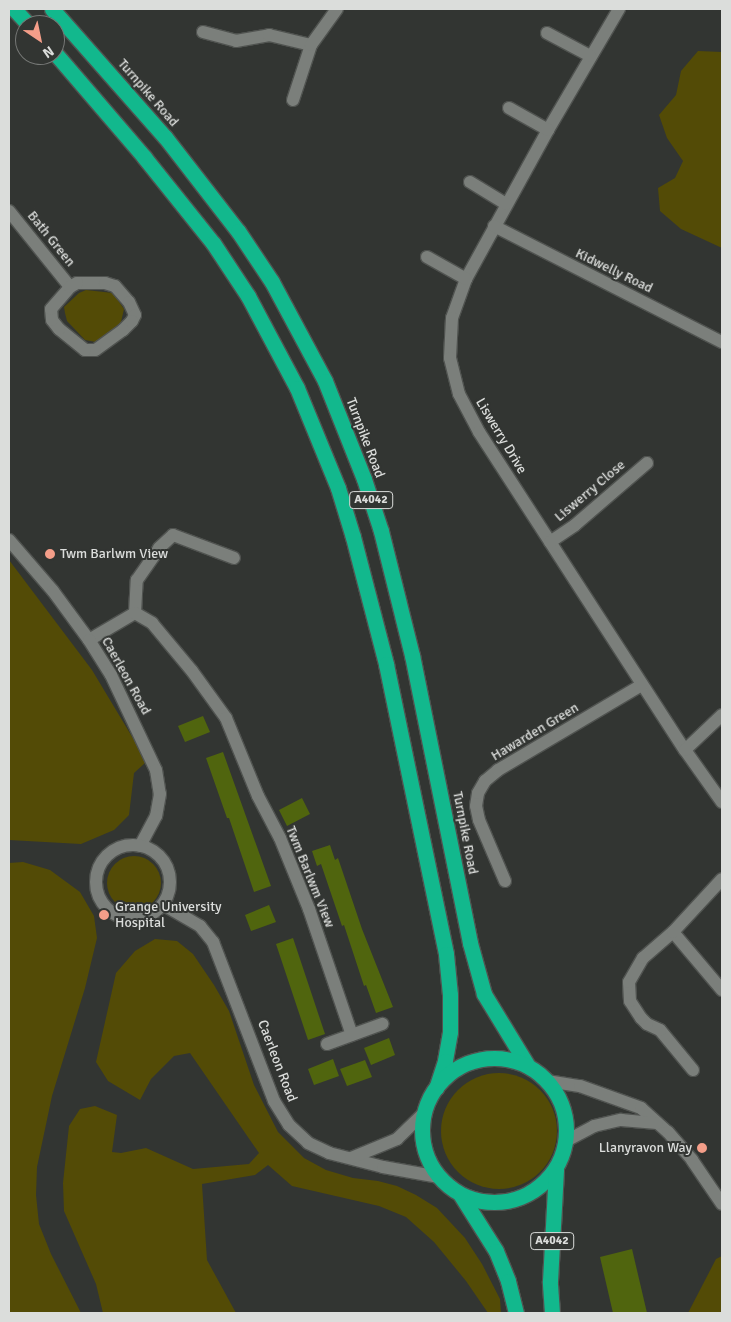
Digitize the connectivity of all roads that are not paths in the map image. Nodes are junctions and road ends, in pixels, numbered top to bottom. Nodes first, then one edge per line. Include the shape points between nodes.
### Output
1 (52, 9) edge
2 (337, 9) edge
3 (619, 9) edge
4 (203, 32) dead end
5 (548, 33) dead end
6 (311, 45) junction
7 (590, 56) junction
8 (65, 65) edge
9 (293, 100) dead end
10 (509, 108) dead end
11 (548, 130) junction
12 (470, 182) dead end
13 (506, 204) junction
14 (9, 211) edge
15 (494, 226) junction
16 (427, 257) dead end
17 (466, 279) junction
18 (70, 286) junction
19 (722, 342) edge
20 (647, 462) dead end
21 (9, 540) edge
22 (550, 542) junction
23 (234, 558) dead end
24 (135, 613) junction
25 (89, 640) junction
26 (642, 685) junction
27 (722, 715) edge
28 (684, 750) junction
29 (722, 802) edge
30 (140, 846) junction
31 (722, 879) edge
32 (505, 881) dead end
33 (164, 905) junction
34 (673, 932) junction
35 (722, 990) edge
36 (382, 1024) dead end
37 (352, 1035) junction
38 (327, 1044) dead end
39 (528, 1066) junction
40 (693, 1070) dead end
41 (547, 1080) junction
42 (436, 1088) junction
43 (423, 1114) junction
44 (657, 1123) junction
45 (566, 1141) junction
46 (351, 1158) junction
47 (556, 1169) junction
48 (439, 1177) junction
49 (460, 1194) junction
50 (722, 1204) edge
51 (516, 1313) edge
52 (552, 1313) edge

1 - 39 highway, Turnpike Road / A4042 via 165,137 238,230 277,290 325,381 381,530 412,655 470,943 484,994
2 - 6 street
3 - 7 street, Liswerry Drive
4 - 6 street via 236,40 270,34
5 - 7 street
6 - 9 street
7 - 11 street, Liswerry Drive
8 - 42 highway, A4042 via 214,243 248,296 297,388 338,488 386,664 446,954 450,1032
10 - 11 street
11 - 13 street, Liswerry Drive
12 - 13 street
13 - 15 street, Liswerry Drive
14 - 18 street, Bath Green
15 - 17 street, Liswerry Drive
15 - 19 street, Kidwelly Road
16 - 17 street
17 - 22 street, Liswerry Drive via 452,318 450,336 450,358 459,394 479,432
18 - 18 street, Bath Green via 77,283 115,286 135,316 104,344 95,350 85,350 58,330 52,320 51,309
20 - 22 street, Liswerry Close
21 - 25 street, Caerleon Road
22 - 26 street, Liswerry Drive
23 - 24 street via 172,535 137,580
24 - 25 street
24 - 37 street, Twm Barlwm View via 152,623 226,718 309,909
25 - 30 street, Caerleon Road via 111,676 156,770 160,794 156,816
26 - 28 street, Liswerry Drive
26 - 32 street, Hawarden Green via 498,770 485,781 478,793 476,806
27 - 28 street
28 - 29 street, Liswerry Drive
30 - 33 street via 157,854 167,868 170,879
30 - 33 street via 118,848 108,855 100,865 97,890 102,902 122,918 147,916
31 - 34 street
33 - 46 street, Caerleon Road via 200,926 218,953 274,1101 288,1125 308,1143 329,1153
34 - 35 street
34 - 40 street via 643,958 629,982 630,1001 647,1024 660,1030
36 - 37 street
37 - 38 street
39 - 41 highway
39 - 42 highway via 504,1058 478,1060 454,1070
41 - 44 street via 580,1086 640,1108
41 - 45 highway via 564,1109
42 - 43 highway
43 - 46 street via 398,1139
43 - 48 highway via 425,1151
44 - 45 street via 621,1120 594,1126
44 - 50 street via 692,1160
45 - 47 highway
46 - 48 street, Caerleon Road
47 - 49 highway via 542,1185 523,1197 502,1202 480,1202
47 - 52 highway, A4042 via 550,1281
48 - 49 highway
49 - 51 highway via 496,1251

